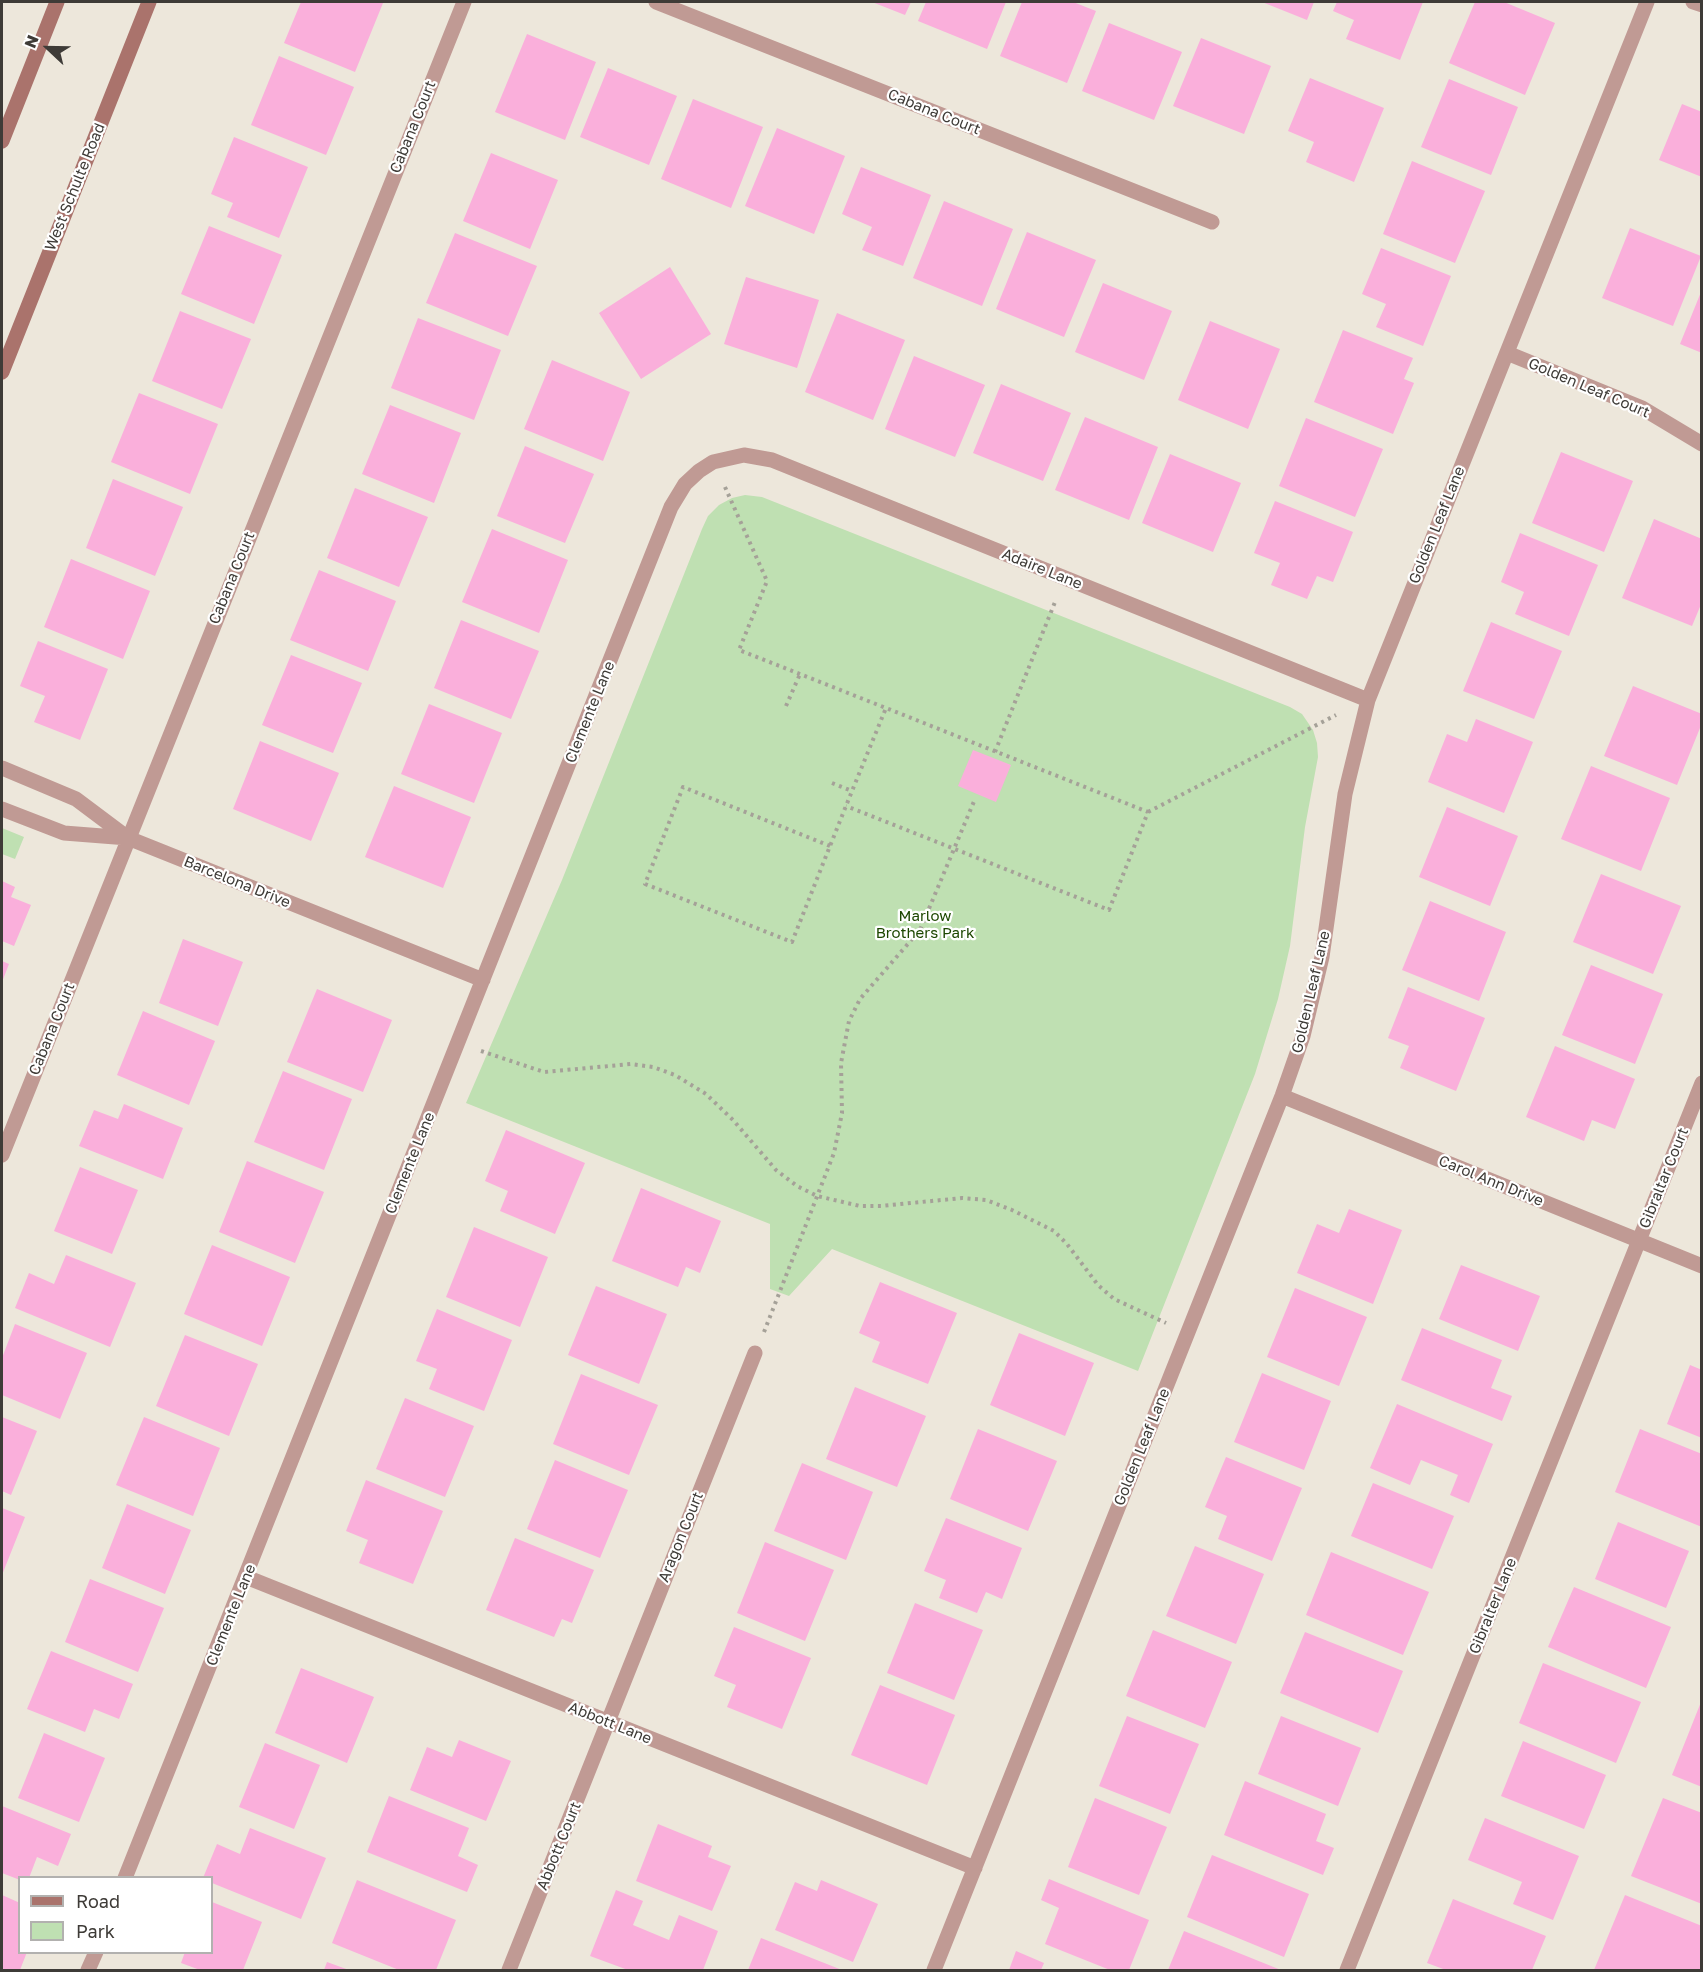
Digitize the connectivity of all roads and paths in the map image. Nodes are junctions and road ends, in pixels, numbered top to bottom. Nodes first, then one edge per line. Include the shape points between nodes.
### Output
1 (57, 2) edge
2 (149, 2) edge
3 (464, 2) edge
4 (656, 2) edge
5 (1647, 2) edge
6 (1693, 2) edge
7 (1701, 5) edge
8 (2, 141) edge
9 (1212, 222) dead end
10 (1507, 353) junction
11 (2, 372) edge
12 (1701, 444) edge
13 (714, 462) junction
14 (1065, 578) junction
15 (800, 674) junction
16 (1368, 700) junction
17 (786, 706) dead end
18 (886, 708) junction
19 (995, 752) junction
20 (2, 768) edge
21 (832, 783) dead end
22 (852, 791) junction
23 (975, 799) dead end
24 (846, 806) junction
25 (2, 808) edge
26 (1148, 812) junction
27 (128, 838) junction
28 (830, 846) junction
29 (955, 849) junction
30 (483, 980) junction
31 (458, 1042) junction
32 (1701, 1083) edge
33 (1282, 1096) junction
34 (2, 1155) edge
35 (818, 1196) junction
36 (1639, 1240) junction
37 (1701, 1266) edge
38 (1188, 1332) junction
39 (755, 1353) joint
40 (246, 1576) junction
41 (608, 1722) junction
42 (975, 1868) junction
43 (127, 1876) edge
44 (96, 1954) edge
45 (88, 1971) edge
46 (509, 1971) edge
47 (934, 1971) edge
48 (1347, 1971) edge

1 - 8 main road
2 - 11 main road, West Schulte Road
3 - 27 street, Cabana Court
4 - 9 street, Cabana Court
5 - 10 street, Golden Leaf Lane
6 - 7 street
10 - 12 street, Golden Leaf Court via 1642,408
10 - 16 street, Golden Leaf Lane
13 - 14 street, Adaire Lane via 744,455 772,460
13 - 15 path via 767,581 739,650
13 - 30 street, Clemente Lane via 686,484 671,507
14 - 16 street, Adaire Lane
14 - 19 path
15 - 17 path
15 - 18 path
16 - 26 path
16 - 33 street, Golden Leaf Lane via 1345,794 1322,957 1303,1036
18 - 19 path
18 - 22 path
19 - 26 path
20 - 27 street, Barcelona Drive via 76,799
21 - 22 path
22 - 24 path
23 - 29 path
24 - 28 path
24 - 29 path
25 - 27 street via 64,833
26 - 29 path via 1109,910
27 - 30 street, Barcelona Drive
27 - 34 street, Cabana Court
28 - 28 path via 683,788 645,884 792,942
29 - 35 path via 920,930 860,999 849,1021 841,1063 840,1135
30 - 31 street, Clemente Lane
31 - 35 path via 544,1072 631,1064 675,1075 713,1100 776,1170
31 - 40 street, Clemente Lane
32 - 36 street, Gibraltar Court
33 - 36 street, Carol Ann Drive
33 - 38 street, Golden Leaf Lane
35 - 38 path via 880,1206 962,1198 986,1200 1054,1232 1114,1299
35 - 39 path
36 - 37 street, Carol Ann Drive
36 - 48 street, Gibralter Lane
38 - 42 street, Golden Leaf Lane
39 - 41 street, Aragon Court
40 - 41 street, Abbott Lane
40 - 43 street, Clemente Lane
41 - 42 street, Abbott Lane
41 - 46 street, Abbott Court
42 - 47 street, Golden Leaf Lane
44 - 45 street

